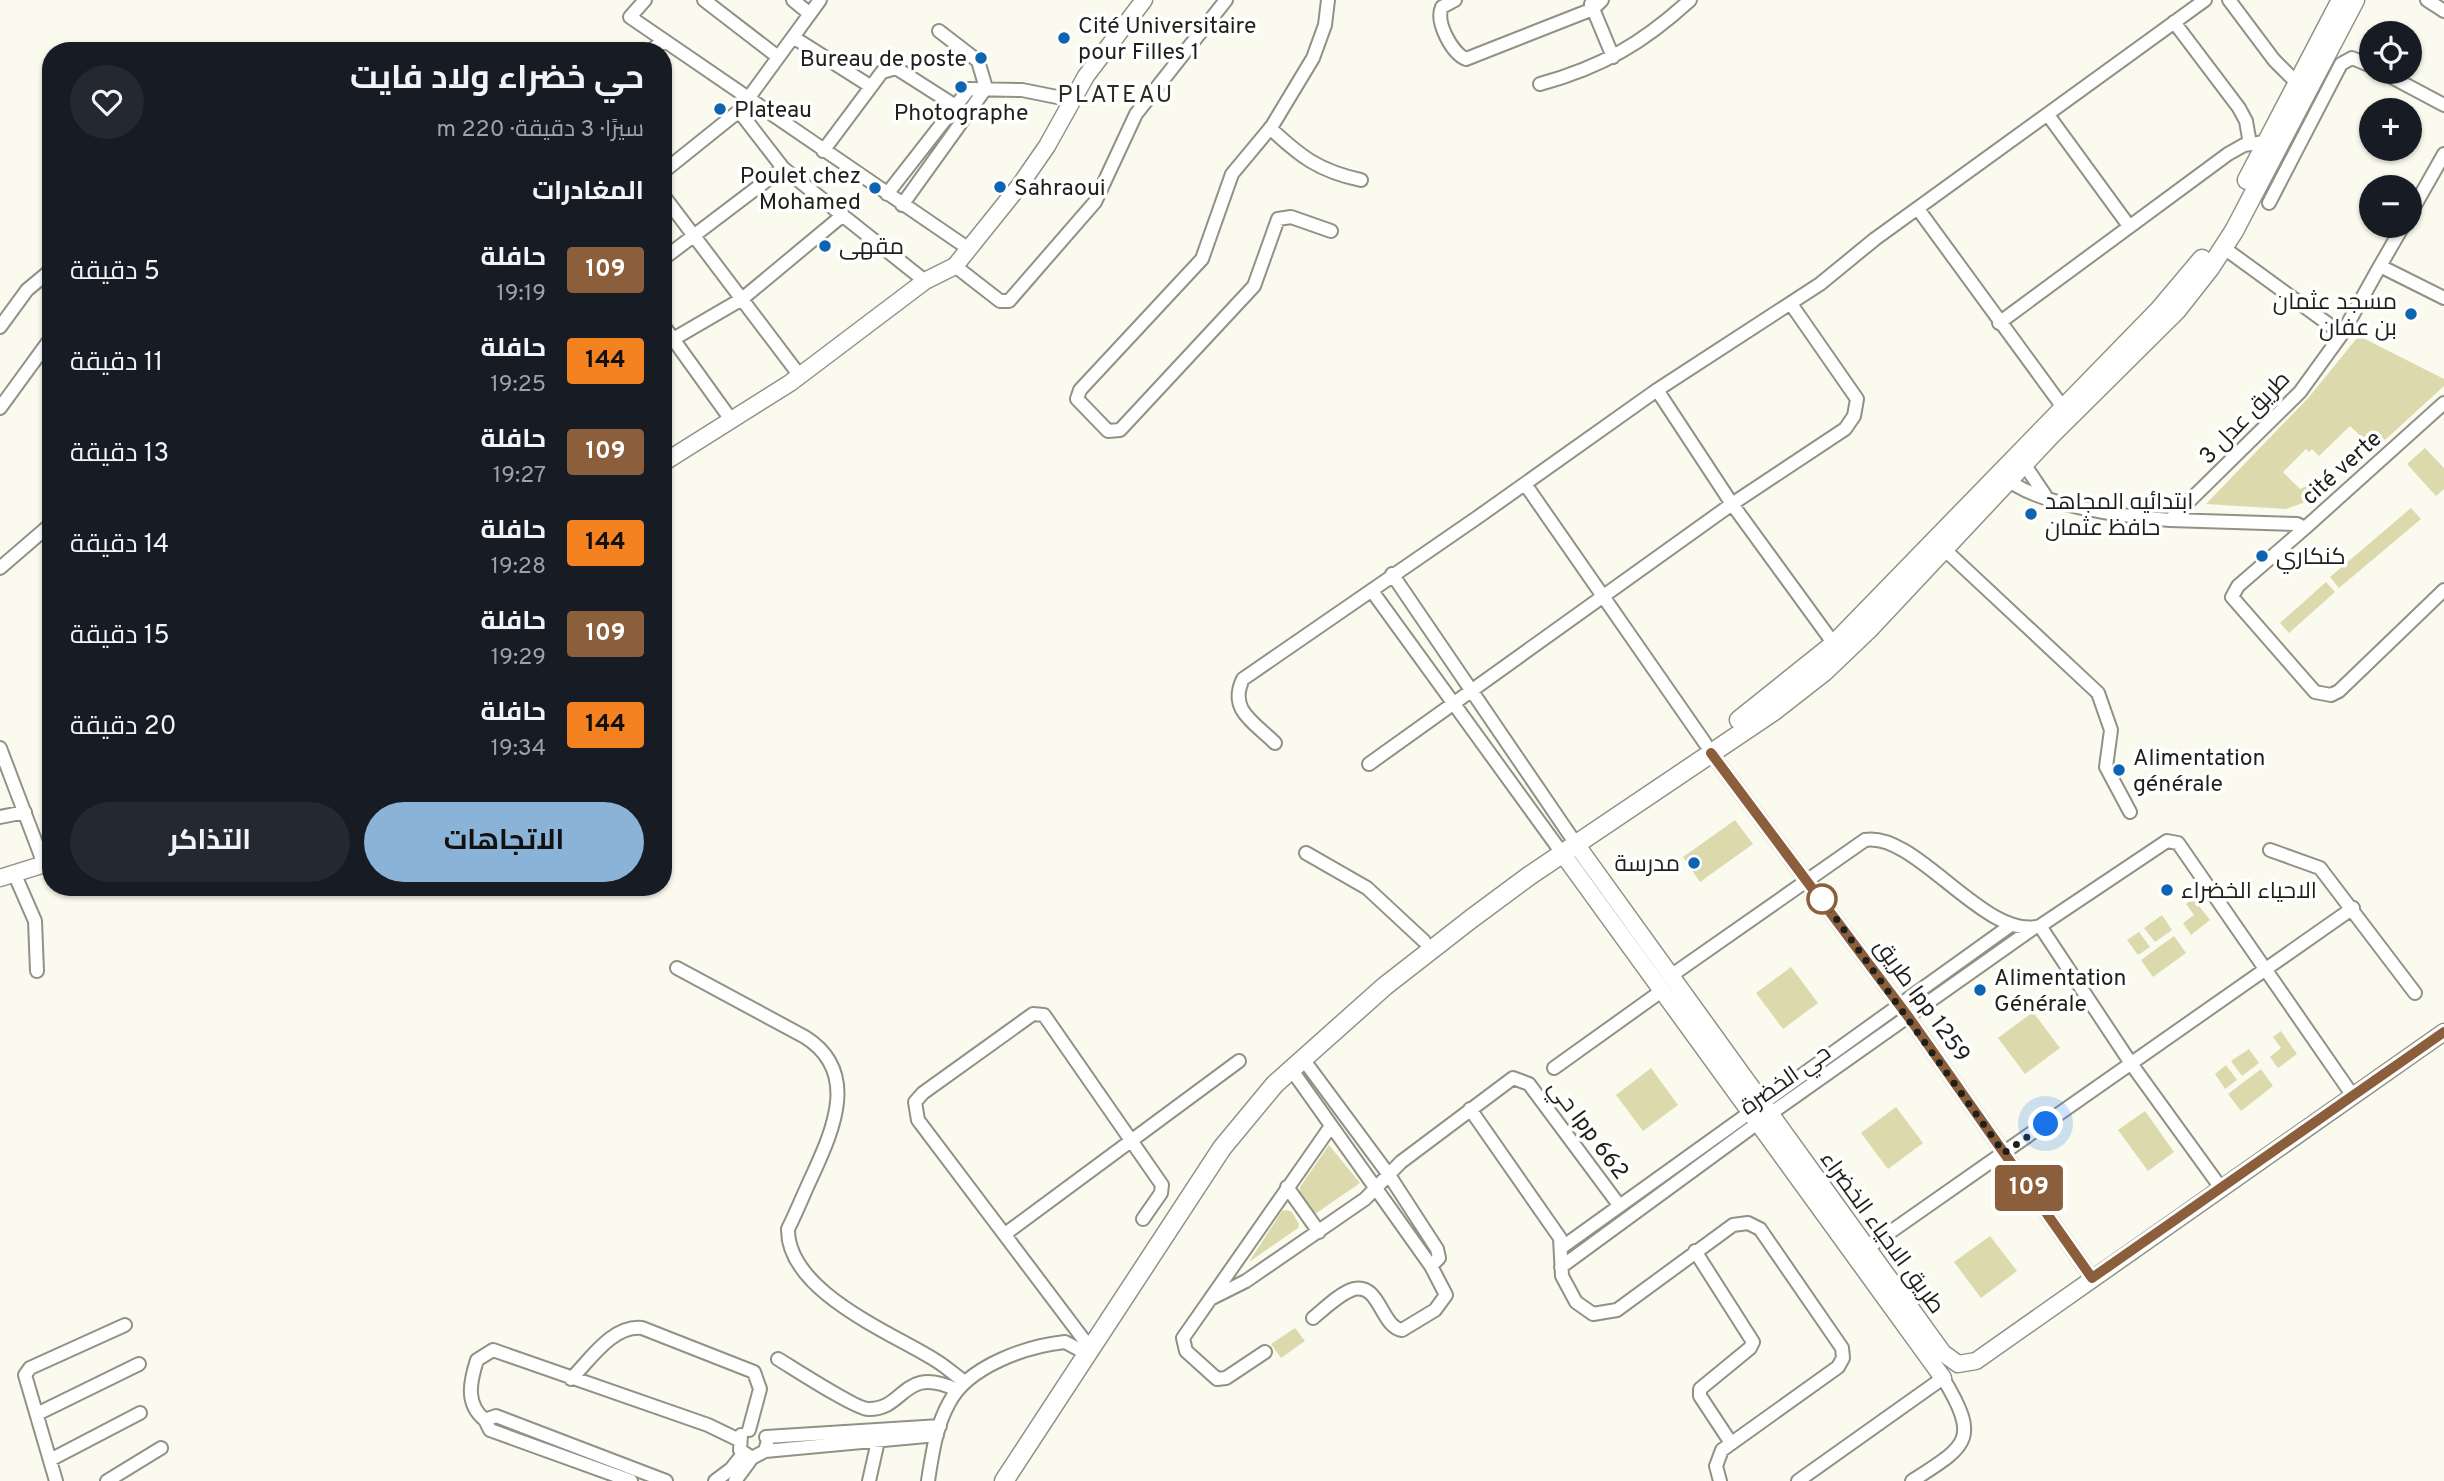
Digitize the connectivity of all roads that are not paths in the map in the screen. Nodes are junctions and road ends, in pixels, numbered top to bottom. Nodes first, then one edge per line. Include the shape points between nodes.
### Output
1 (645, 0) edge
2 (705, 0) edge
3 (793, 0) edge
4 (820, 0) edge
5 (1143, 0) edge
6 (1226, 0) edge
7 (1328, 0) edge
8 (1455, 0) edge
9 (1690, 0) edge
10 (2205, 0) edge
11 (2229, 0) edge
12 (2341, 0) edge
13 (2355, 0) edge
14 (2427, 0) edge
15 (1595, 3) edge
16 (2444, 11) edge
17 (810, 14) junction
18 (2174, 22) junction
19 (939, 31) dead end
20 (793, 37) junction
21 (664, 41) edge
22 (672, 47) edge
23 (778, 57) junction
24 (1613, 57) junction
25 (2359, 61) edge
26 (2296, 82) junction
27 (1540, 84) dead end
28 (2405, 84) edge
29 (870, 86) junction
30 (986, 88) junction
31 (747, 99) junction
32 (1072, 100) junction
33 (954, 105) junction
34 (2444, 105) edge
35 (739, 111) junction
36 (2048, 115) junction
37 (1270, 128) junction
38 (2258, 143) junction
39 (823, 150) junction
40 (2444, 154) edge
41 (672, 166) edge
42 (783, 168) junction
43 (1362, 180) dead end
44 (2422, 193) edge
45 (887, 194) junction
46 (2269, 203) dead end
47 (902, 205) junction
48 (672, 207) edge
49 (1918, 209) junction
50 (843, 215) junction
51 (2129, 226) junction
52 (1331, 231) dead end
53 (695, 237) junction
54 (2396, 238) edge
55 (2224, 248) junction
56 (969, 249) junction
57 (672, 253) edge
58 (955, 266) junction
59 (2380, 266) junction
60 (42, 278) edge
61 (925, 281) junction
62 (2444, 298) edge
63 (741, 299) junction
64 (1791, 304) junction
65 (1999, 323) junction
66 (0, 327) edge
67 (2342, 334) junction
68 (672, 340) edge
69 (672, 347) edge
70 (42, 350) edge
71 (800, 376) junction
72 (1657, 390) junction
73 (2444, 403) edge
74 (2062, 406) junction
75 (0, 408) edge
76 (732, 421) junction
77 (672, 458) edge
78 (2021, 458) junction
79 (2004, 477) junction
80 (1525, 484) junction
81 (2045, 495) junction
82 (1732, 504) junction
83 (2170, 520) junction
84 (2305, 528) junction
85 (42, 532) edge
86 (1944, 549) junction
87 (0, 568) edge
88 (1392, 574) junction
89 (2444, 590) edge
90 (1372, 591) junction
91 (1605, 595) junction
92 (1834, 644) junction
93 (1472, 692) junction
94 (1454, 704) junction
95 (1275, 743) dead end
96 (0, 748) edge
97 (1708, 748) junction
98 (1368, 764) dead end
99 (25, 812) junction
100 (2130, 812) dead end
101 (0, 817) edge
102 (1566, 844) junction
103 (2270, 850) dead end
104 (42, 851) edge
105 (1306, 853) dead end
106 (42, 865) edge
107 (7, 876) edge
108 (1808, 880) junction
109 (2353, 908) junction
110 (2011, 925) junction
111 (2038, 927) junction
112 (1424, 942) junction
113 (677, 968) dead end
114 (2264, 968) junction
115 (37, 971) dead end
116 (1672, 975) junction
117 (1663, 990) junction
118 (2415, 993) dead end
119 (1899, 1005) junction
120 (1910, 1019) junction
121 (2444, 1032) edge
122 (1239, 1061) dead end
123 (1297, 1064) junction
124 (2132, 1065) junction
125 (1554, 1068) dead end
126 (2353, 1096) junction
127 (1470, 1109) junction
128 (1761, 1112) junction
129 (1331, 1126) junction
130 (1132, 1140) junction
131 (2004, 1153) junction
132 (1389, 1175) junction
133 (1287, 1187) junction
134 (1376, 1188) junction
135 (2221, 1188) junction
136 (1619, 1205) junction
137 (1143, 1219) dead end
138 (1319, 1231) junction
139 (1004, 1234) junction
140 (1561, 1248) junction
141 (1866, 1248) junction
142 (1695, 1251) junction
143 (1431, 1266) junction
144 (1561, 1267) junction
145 (2092, 1278) junction
146 (1210, 1299) junction
147 (1313, 1318) dead end
148 (125, 1325) dead end
149 (1081, 1344) junction
150 (1265, 1352) dead end
151 (778, 1359) dead end
152 (139, 1364) dead end
153 (1943, 1378) junction
154 (571, 1380) junction
155 (961, 1386) junction
156 (140, 1413) dead end
157 (37, 1414) junction
158 (485, 1420) junction
159 (749, 1430) junction
160 (939, 1430) junction
161 (766, 1437) junction
162 (836, 1439) junction
163 (739, 1440) junction
164 (878, 1441) junction
165 (1731, 1443) junction
166 (161, 1448) dead end
167 (765, 1451) junction
168 (747, 1456) junction
169 (50, 1460) junction
170 (661, 1480) edge
171 (56, 1481) edge
172 (107, 1481) edge
173 (631, 1481) edge
174 (715, 1481) edge
175 (735, 1481) edge
176 (869, 1481) edge
177 (928, 1481) edge
178 (991, 1481) edge
179 (1004, 1481) edge
180 (1720, 1481) edge
181 (1798, 1481) edge
182 (1912, 1481) edge

1 - 21 street via 629,16
2 - 23 street
3 - 17 street
4 - 17 street
5 - 32 street
6 - 58 street via 1136,114 1095,202 1009,301 1000,301
7 - 37 street via 1321,41
8 - 15 street via 1442,7 1439,19 1458,54 1466,58
9 - 24 street via 1653,33
10 - 18 street
11 - 26 street via 2274,61
12 - 26 main road
13 - 55 main road
14 - 16 street
15 - 24 street
17 - 20 street
18 - 36 street
18 - 38 street via 2243,114
19 - 30 street via 978,61
20 - 23 street
20 - 29 street
22 - 31 street
23 - 31 street
24 - 27 street
25 - 46 street via 2352,58 2341,64
26 - 38 main road
28 - 34 street
29 - 33 street via 882,72 896,68
29 - 39 street
30 - 32 street
30 - 33 street via 968,89
30 - 47 street
31 - 35 street
31 - 39 street
32 - 56 street via 1020,186
33 - 45 street
35 - 41 street
35 - 42 street
36 - 49 street
36 - 51 street
37 - 43 street via 1321,169
37 - 52 street via 1232,174 1202,259 1080,390 1077,399 1108,430 1120,430 1255,286 1278,219 1291,217
38 - 51 street via 2228,154
38 - 74 main road via 2226,223 2188,277
39 - 45 street
40 - 44 street
42 - 50 street
42 - 53 street
45 - 47 street
47 - 56 street
48 - 53 street
49 - 64 street
49 - 65 street
50 - 61 street
50 - 63 street
51 - 65 street
53 - 57 street
53 - 63 street
54 - 59 street
55 - 67 street
55 - 78 main road via 2177,310
56 - 58 street
58 - 61 street
59 - 62 street
59 - 67 street, طريق عدل 3
60 - 66 street
61 - 71 street
63 - 68 street
63 - 71 street
64 - 72 street
64 - 82 street via 1857,399 1854,416 1845,429
65 - 74 street
67 - 83 street, طريق عدل 3 via 2300,393
69 - 76 street
70 - 75 street
71 - 76 street
72 - 80 street
72 - 82 street
73 - 84 street, cité verte
74 - 78 main road
76 - 77 street
78 - 79 main road
78 - 81 street
79 - 81 street
79 - 86 main road
79 - 92 main road
80 - 88 street
80 - 91 street, طريق lpp 1259
81 - 83 street via 2090,510
82 - 91 street
82 - 92 street
83 - 84 street, cité verte via 2297,524
84 - 89 street via 2238,586 2232,597 2315,692 2331,695 2339,691
85 - 87 street
86 - 97 main road via 1824,671 1774,711
86 - 100 street via 2098,694 2111,730 2106,767
88 - 90 street
88 - 93 street
90 - 94 street
90 - 95 street via 1243,679 1236,693 1237,705
91 - 93 street
91 - 97 street, طريق lpp 1259
92 - 97 main road
93 - 94 street
93 - 102 street
94 - 98 street
94 - 102 street
96 - 99 street
97 - 102 main road
97 - 108 street, طريق lpp 1259
99 - 101 street
99 - 104 street
102 - 112 main road
102 - 116 street, طريق الاحياء الخضراء
102 - 117 street
102 - 123 main road via 1414,963
103 - 109 street via 2320,868
105 - 112 street via 1367,888
106 - 107 street
107 - 115 street via 35,921
108 - 110 street via 1865,841 1881,840
108 - 116 street
108 - 119 street, طريق lpp 1259
109 - 114 street
109 - 118 street
110 - 111 street
110 - 119 street
111 - 114 street via 2167,841 2178,843
111 - 120 street, حي الخضرة
111 - 124 street
112 - 149 main road via 1282,1063 1237,1109
113 - 155 street via 805,1037 827,1056 837,1090 836,1114 788,1229 791,1251 807,1276 846,1308 935,1360
114 - 124 street
114 - 126 street
116 - 128 street, طريق الاحياء الخضراء
117 - 125 street
117 - 128 street
119 - 120 street, طريق lpp 1259
119 - 128 street
120 - 128 street, حي الخضرة
120 - 131 street, طريق lpp 1259
121 - 126 street
122 - 130 street
123 - 129 street
123 - 132 street
123 - 179 main road via 1222,1148
124 - 131 street
124 - 135 street
126 - 135 street
127 - 132 street, حي lpp 662
127 - 136 street, حي lpp 662 via 1508,1080 1525,1080
127 - 140 street via 1558,1234
128 - 136 street
128 - 141 street, طريق الاحياء الخضراء
128 - 144 street, حي الخضرة
128 - 153 street
129 - 133 street
129 - 134 street
130 - 137 street via 1162,1189
130 - 139 street
130 - 139 street via 1041,1013 1033,1014 923,1093 915,1102 918,1120
131 - 141 street
131 - 145 street, طريق lpp 1259
132 - 134 street, حي lpp 662
132 - 143 street via 1439,1252
133 - 138 street
133 - 146 street
134 - 138 street, حي lpp 662
134 - 143 street
135 - 145 street
136 - 140 street
138 - 146 street, حي lpp 662 via 1246,1281
139 - 149 street
140 - 144 street
141 - 145 street, طريق الاحياء الخضراء via 1947,1358 1964,1364
142 - 144 street via 1617,1310 1600,1315 1580,1307
142 - 165 street via 1753,1342 1700,1389
142 - 165 street via 1733,1225 1754,1225 1843,1353 1838,1367
143 - 147 street via 1445,1290 1444,1301 1406,1329 1392,1326 1371,1293 1361,1289 1351,1290
146 - 150 street via 1184,1334 1183,1343 1213,1378 1226,1378
148 - 157 street via 27,1371 25,1380
149 - 155 street via 1065,1342 1027,1351 995,1364
149 - 178 main road
151 - 155 street via 848,1402 869,1409 925,1381
152 - 157 street
153 - 181 street
153 - 182 street via 1964,1415 1963,1437 1954,1454
154 - 158 street via 500,1351 487,1352 477,1360 470,1393 474,1408
154 - 159 street via 618,1333 642,1328 754,1372 760,1390
154 - 163 street via 708,1425
155 - 160 street
156 - 169 street
157 - 169 street
158 - 170 street via 496,1416
158 - 173 street via 490,1430
159 - 161 street via 759,1430
159 - 163 street
160 - 162 street
160 - 164 street
160 - 177 street
161 - 162 street
161 - 167 street
162 - 164 street
162 - 167 street
163 - 168 street
164 - 176 street
165 - 180 street via 1718,1458
166 - 172 street
167 - 168 street
168 - 174 street
168 - 175 street
169 - 171 street

